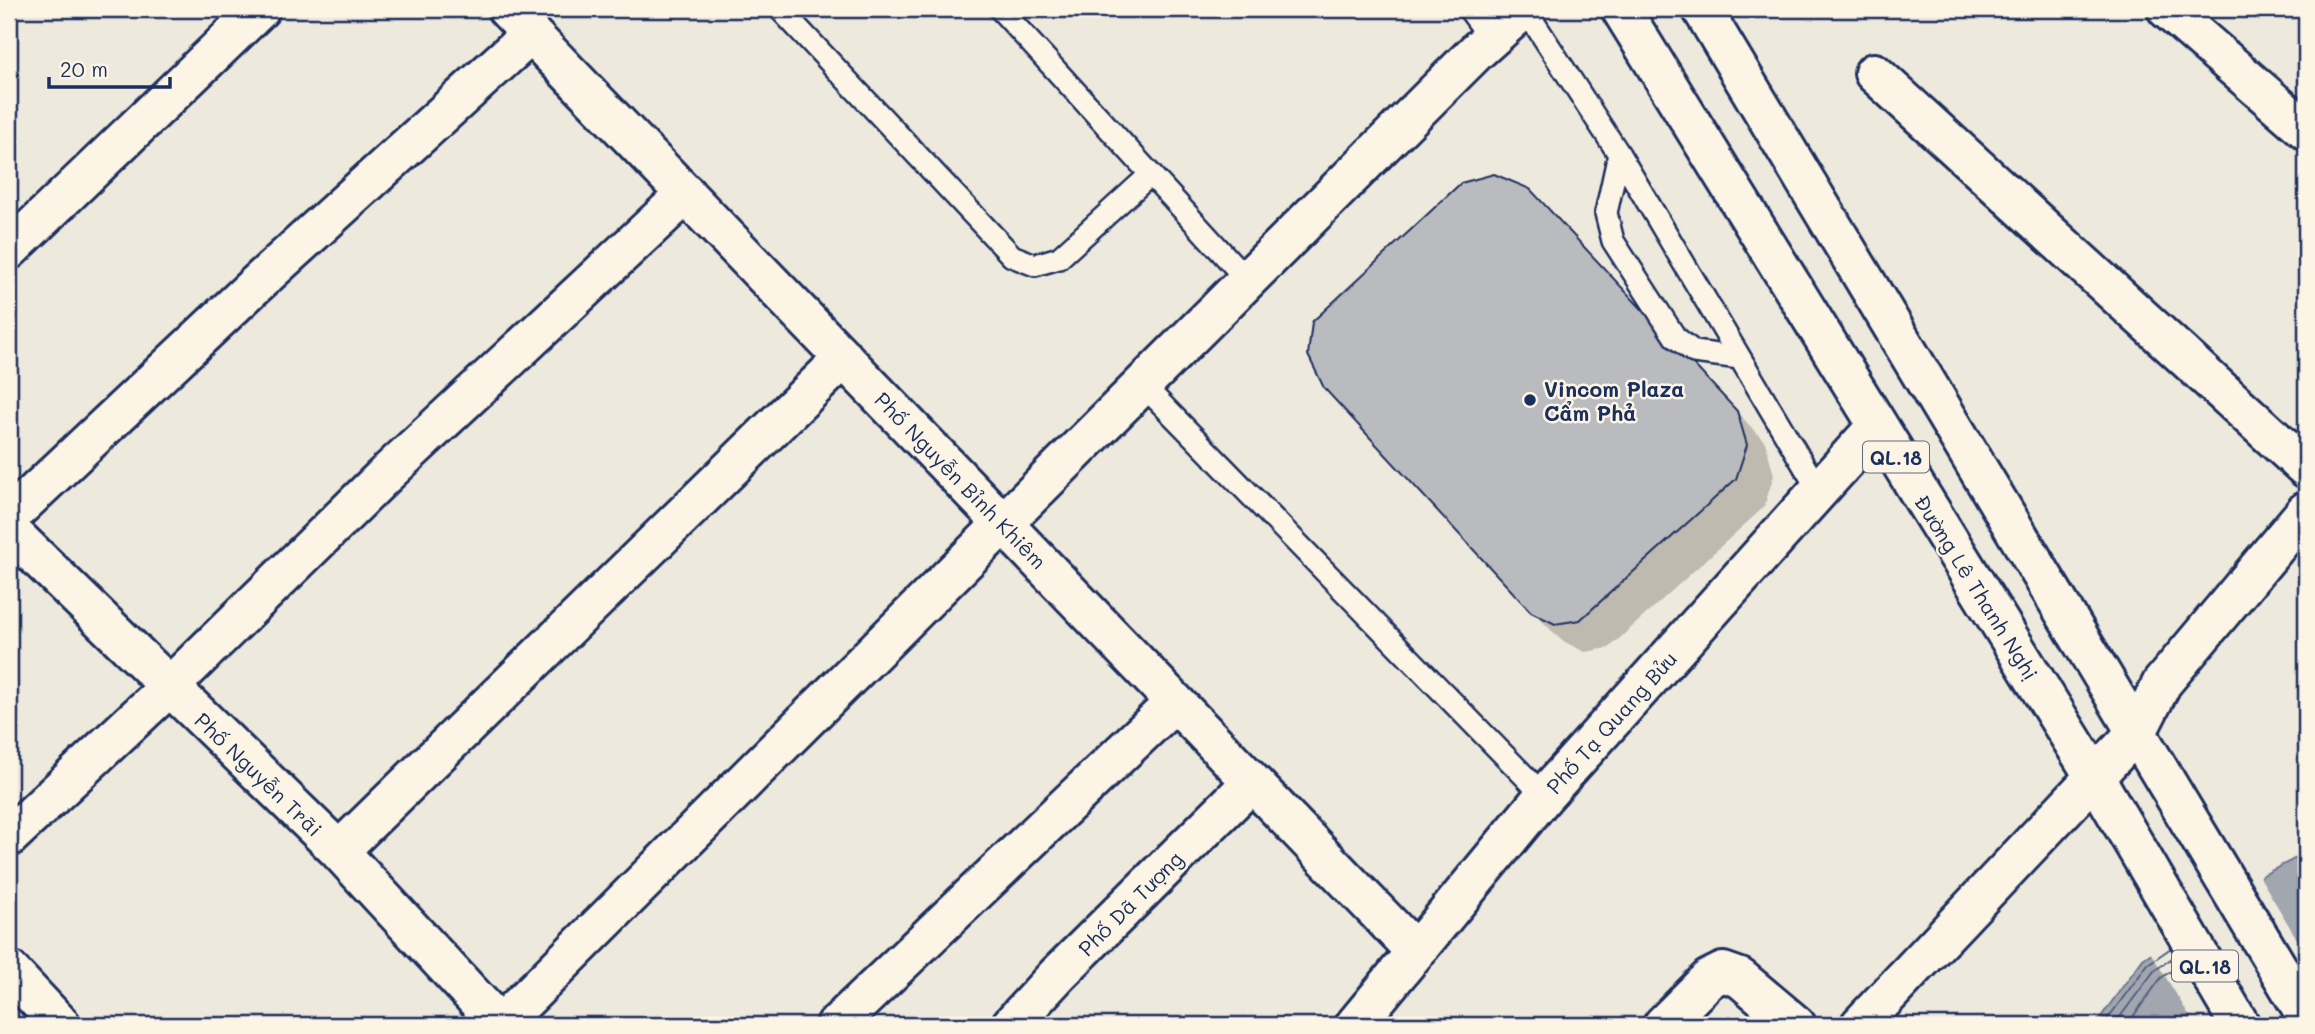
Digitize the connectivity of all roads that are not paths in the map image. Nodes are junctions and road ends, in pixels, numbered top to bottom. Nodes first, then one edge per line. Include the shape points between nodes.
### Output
1 (260, 9) edge
2 (780, 9) edge
3 (1000, 9) edge
4 (1525, 9) edge
5 (1621, 9) edge
6 (1702, 9) edge
7 (2167, 9) edge
8 (519, 21) edge
9 (1480, 24) edge
10 (1874, 73) dead end
11 (2304, 119) edge
12 (1619, 154) junction
13 (1151, 174) junction
14 (686, 194) junction
15 (9, 250) edge
16 (1248, 281) junction
17 (844, 358) junction
18 (1740, 358) junction
19 (1143, 385) junction
20 (1877, 426) junction
21 (2306, 468) edge
22 (1819, 491) junction
23 (2306, 511) edge
24 (9, 517) edge
25 (1004, 524) junction
26 (9, 530) edge
27 (169, 687) junction
28 (1175, 702) junction
29 (2137, 732) junction
30 (2096, 779) junction
31 (1252, 782) junction
32 (1544, 796) junction
33 (9, 837) edge
34 (339, 851) junction
35 (1415, 951) junction
36 (9, 970) edge
37 (2306, 1015) edge
38 (61, 1025) edge
39 (500, 1025) edge
40 (836, 1025) edge
41 (1011, 1025) edge
42 (1355, 1025) edge
43 (1663, 1025) edge
44 (1796, 1025) edge
45 (1860, 1025) edge
46 (2240, 1025) edge

1 - 15 main road
2 - 13 lane via 1012,256 1035,265 1059,258
3 - 13 lane
4 - 9 main road
4 - 12 lane
5 - 20 main road, Đường Lê Thanh Nghị / QL.18
6 - 29 main road, QL.18
7 - 11 main road
8 - 14 main road, Phố Nguyễn Bỉnh Khiêm
8 - 24 main road via 252,288
9 - 16 main road
10 - 21 main road
12 - 18 lane
12 - 18 lane via 1606,213 1614,241 1675,337 1694,352
13 - 16 lane
14 - 17 main road, Phố Nguyễn Bỉnh Khiêm
14 - 27 main road via 385,475
16 - 19 main road
17 - 25 main road, Phố Nguyễn Bỉnh Khiêm
17 - 34 main road
18 - 22 lane
19 - 25 main road
19 - 32 lane
20 - 22 main road, Phố Tạ Quang Bửu
20 - 30 main road, Đường Lê Thanh Nghị / QL.18
22 - 32 main road, Phố Tạ Quang Bửu
23 - 29 main road via 2162,683
25 - 28 main road, Phố Nguyễn Bỉnh Khiêm
25 - 39 main road
26 - 27 main road, Phố Nguyễn Trãi
27 - 33 main road
27 - 34 main road, Phố Nguyễn Trãi
28 - 31 main road, Phố Nguyễn Bỉnh Khiêm
28 - 40 main road
29 - 30 main road
29 - 37 main road, QL.18
30 - 45 main road
30 - 46 main road, Đường Lê Thanh Nghị / QL.18
31 - 35 main road, Phố Nguyễn Bỉnh Khiêm
31 - 41 main road, Phố Dã Tượng
32 - 35 main road, Phố Tạ Quang Bửu
34 - 39 main road, Phố Nguyễn Trãi
35 - 42 main road, Phố Tạ Quang Bửu
36 - 38 main road
43 - 44 main road via 1709,979 1723,972 1740,978

